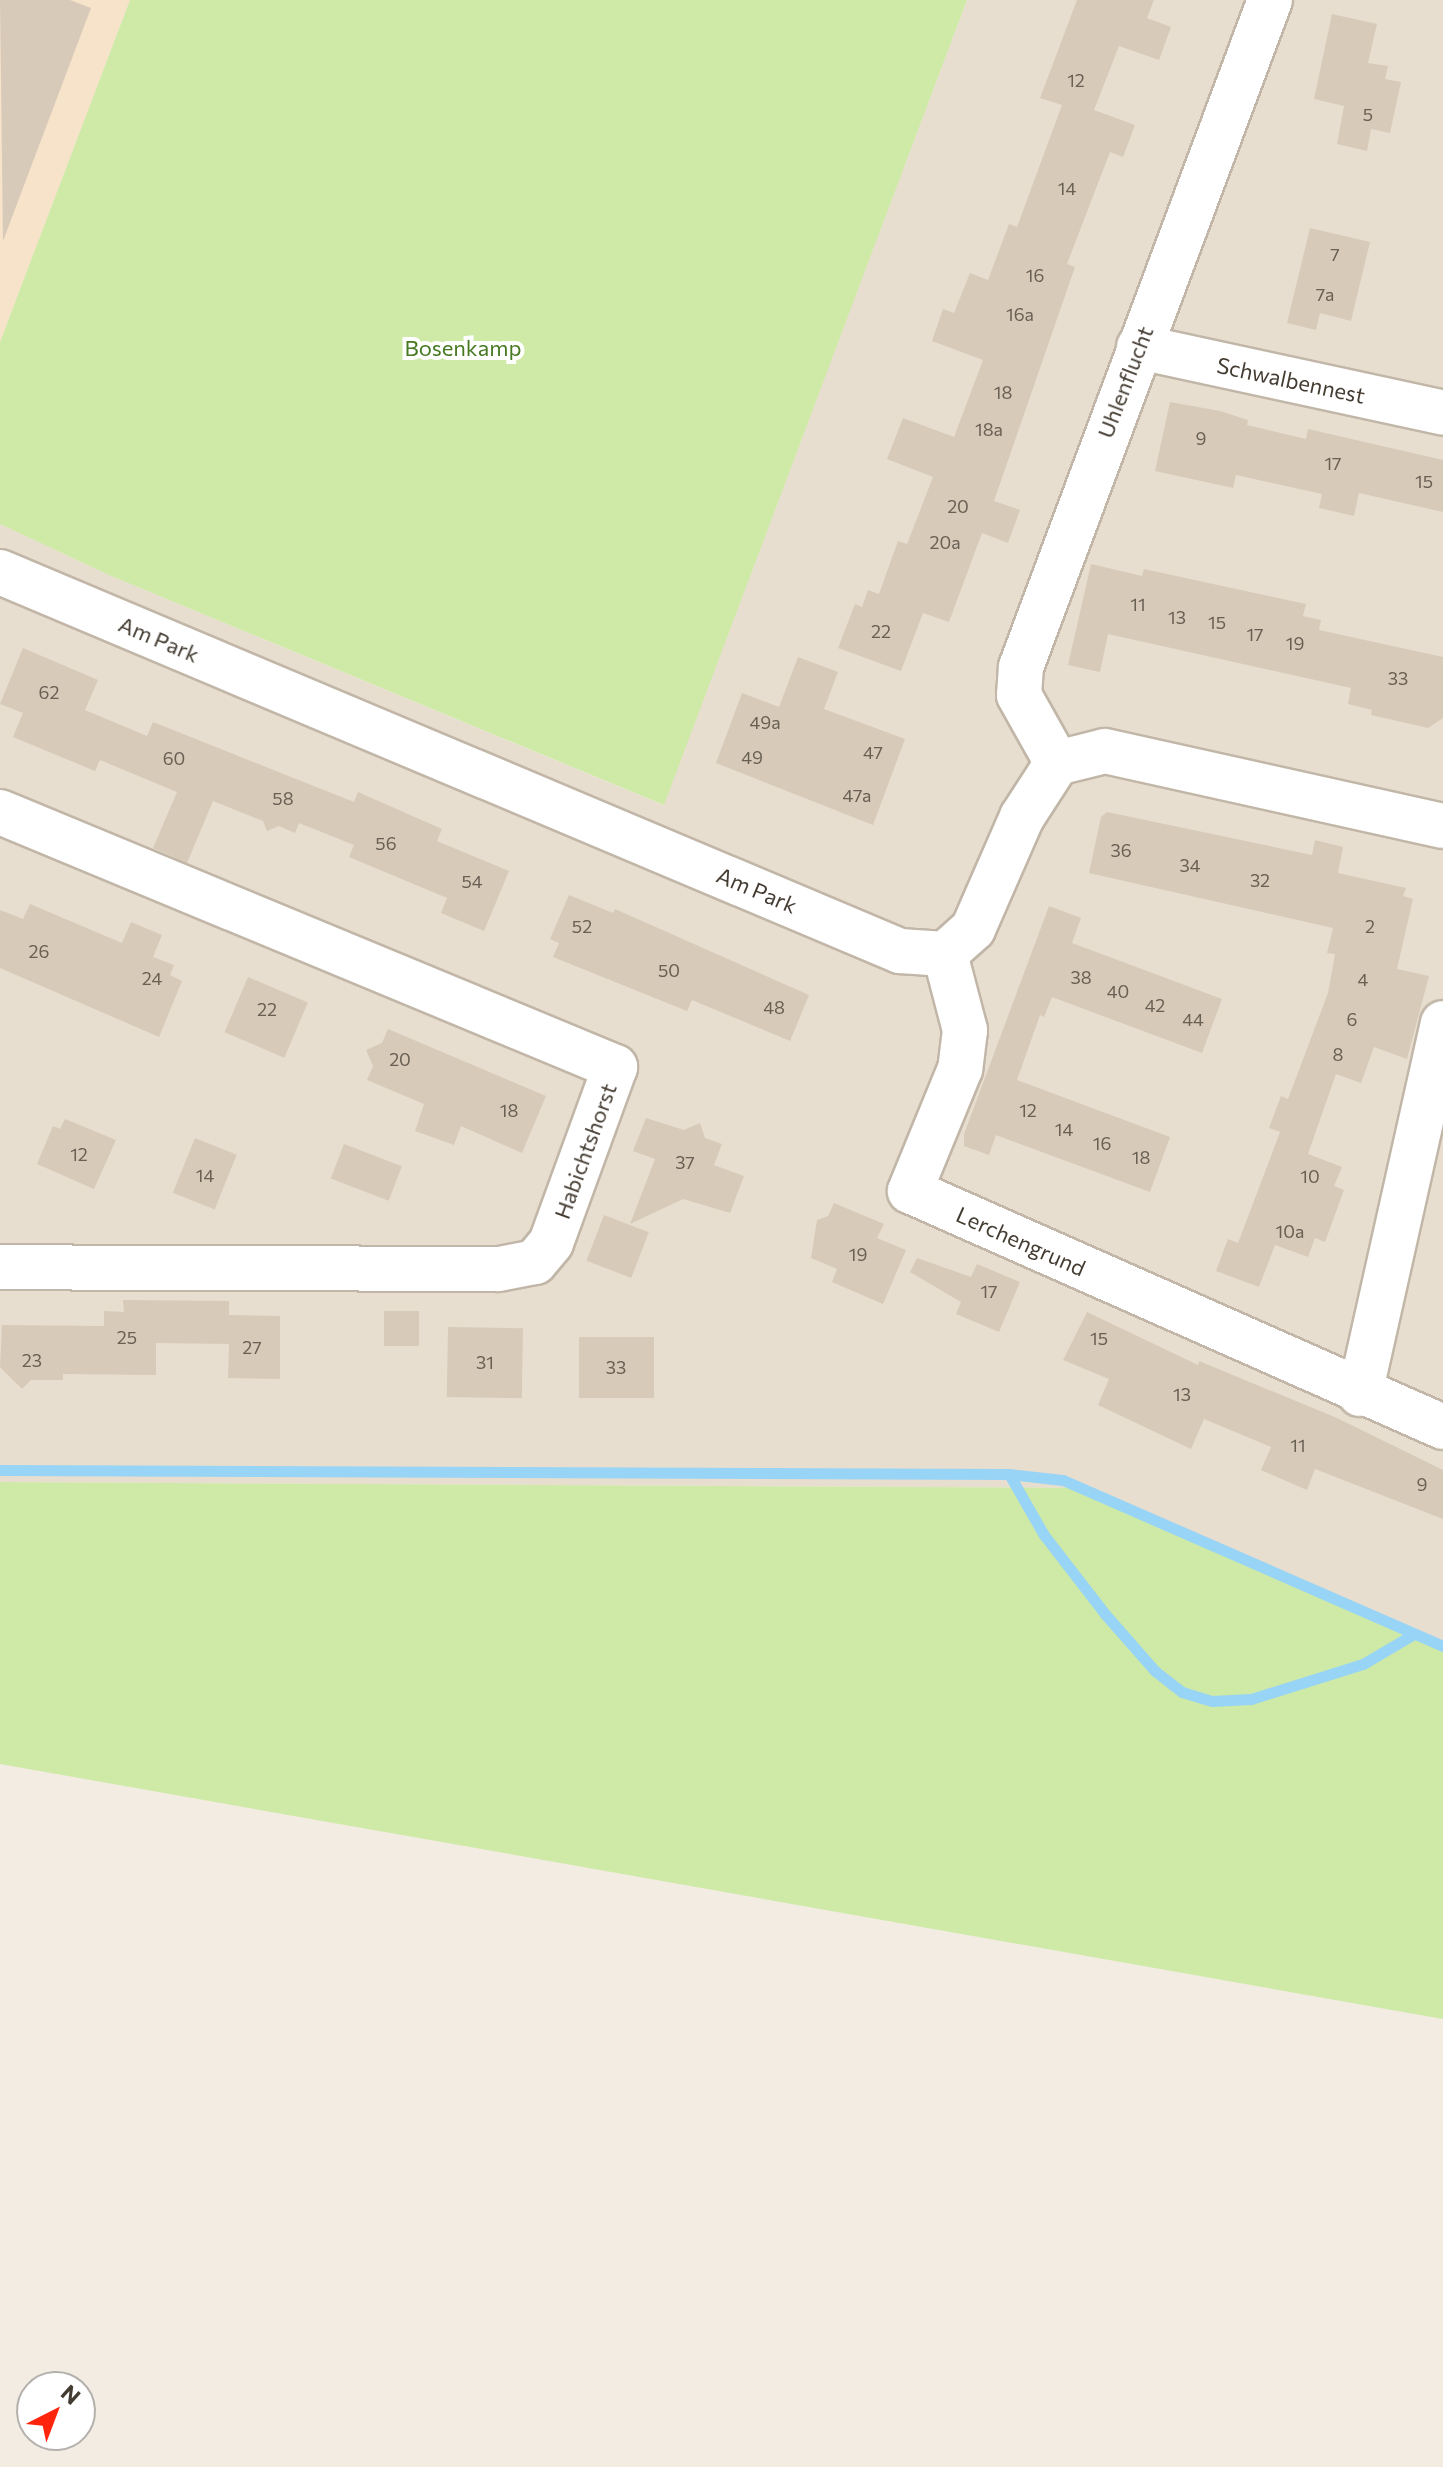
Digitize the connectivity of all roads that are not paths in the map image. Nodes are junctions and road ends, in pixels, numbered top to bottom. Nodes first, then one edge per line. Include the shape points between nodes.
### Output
1 (1270, 0) edge
2 (1139, 347) junction
3 (1443, 413) edge
4 (0, 572) edge
5 (1057, 763) junction
6 (0, 812) edge
7 (1443, 826) edge
8 (945, 954) junction
9 (1443, 1023) edge
10 (0, 1267) edge
11 (1360, 1394) junction
12 (1443, 1427) edge

1 - 2 street, Uhlenflucht
2 - 3 street, Schwalbennest
2 - 5 street, Uhlenflucht via 1021,667 1019,695
4 - 8 street, Am Park via 900,951
5 - 7 street via 1105,751
5 - 8 street via 1022,817 973,929
6 - 10 street, Habichtshorst via 615,1067 551,1243 535,1262 498,1269
8 - 11 street, Lerchengrund via 965,1030 960,1069 910,1191
9 - 11 street
11 - 12 street, Lerchengrund

